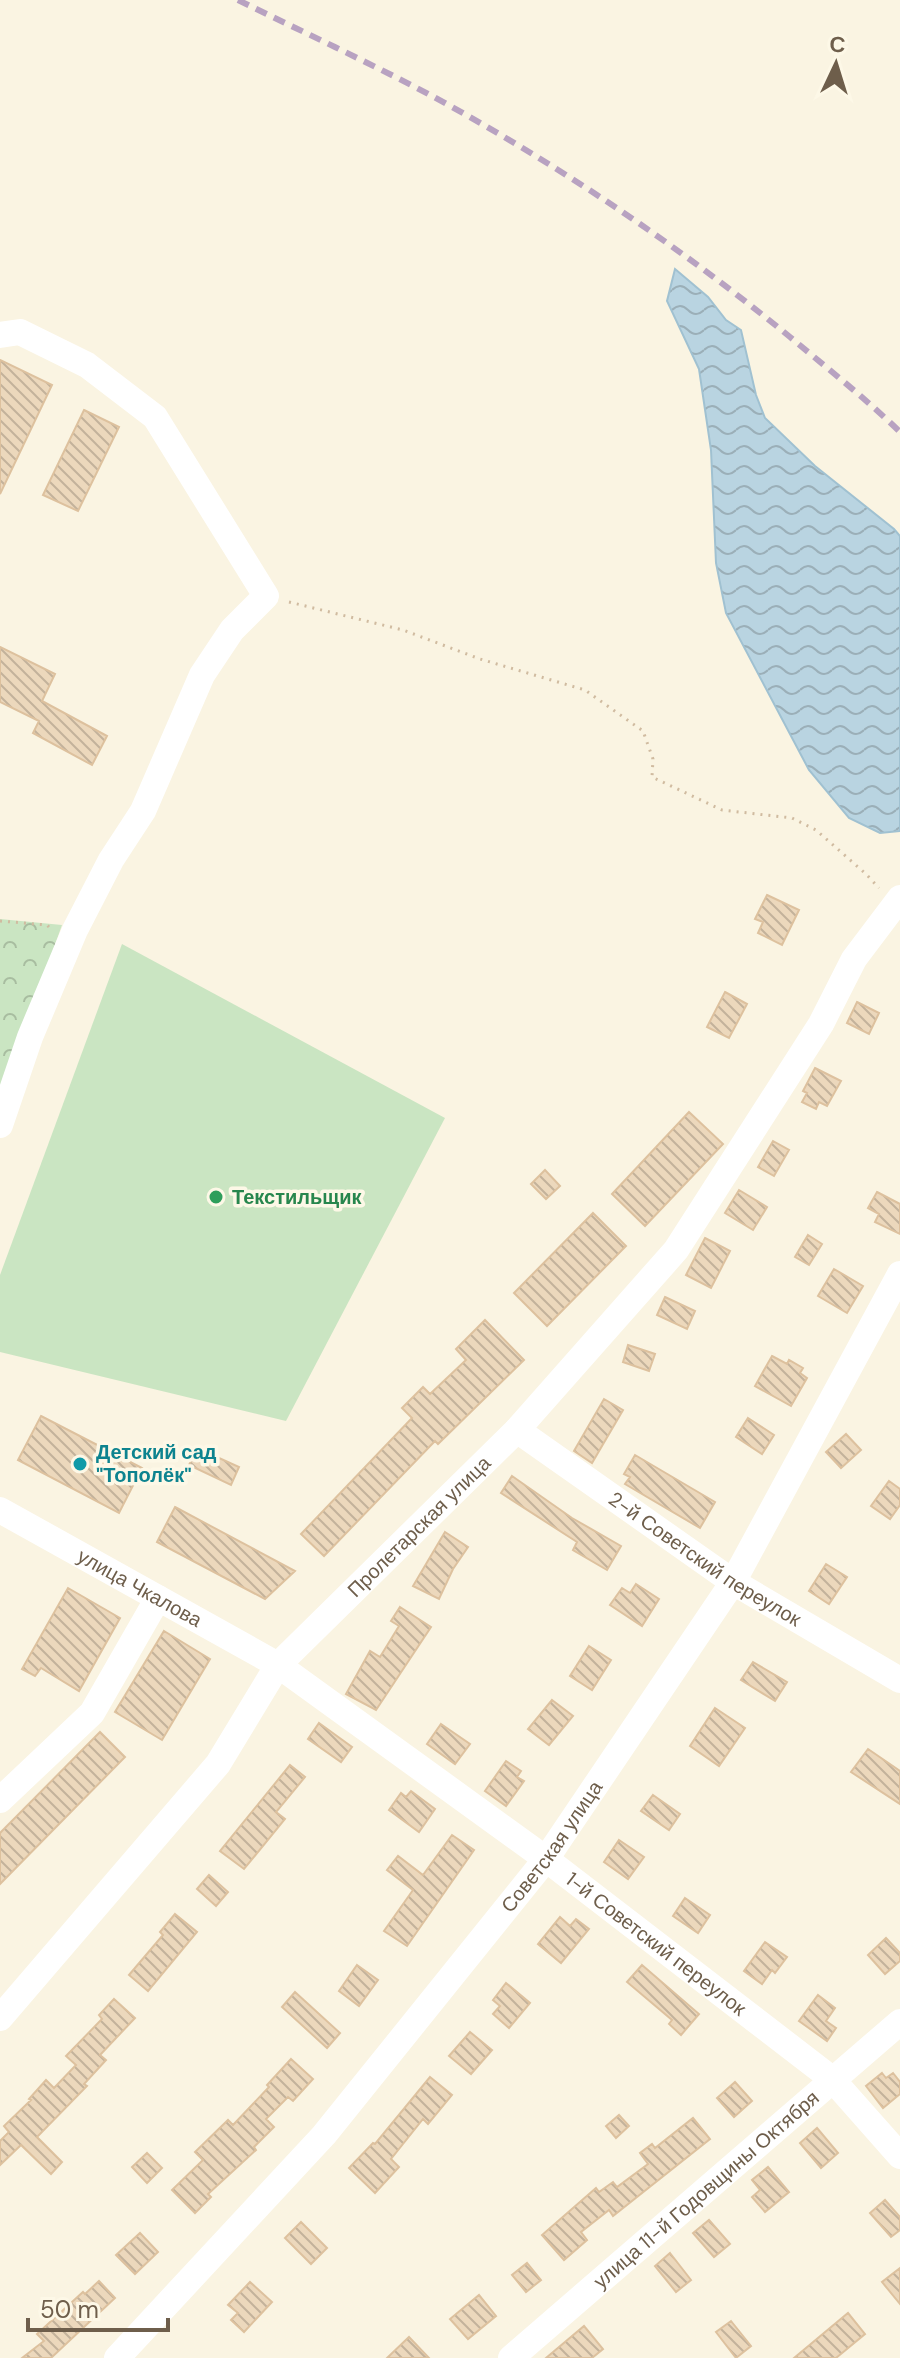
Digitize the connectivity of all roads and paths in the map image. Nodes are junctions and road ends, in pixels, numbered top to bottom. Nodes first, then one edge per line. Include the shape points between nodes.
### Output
1 (0, 335) edge
2 (266, 596) junction
3 (897, 902) edge
4 (0, 921) edge
5 (69, 944) junction
6 (0, 1125) edge
7 (900, 1274) edge
8 (517, 1430) junction
9 (0, 1510) edge
10 (733, 1582) junction
11 (158, 1598) junction
12 (278, 1665) junction
13 (900, 1680) edge
14 (0, 1800) edge
15 (546, 1859) junction
16 (0, 2018) edge
17 (900, 2022) edge
18 (832, 2079) junction
19 (900, 2156) edge
20 (117, 2358) edge
21 (511, 2358) edge

1 - 2 street via 20,332 87,365 155,417
2 - 3 path via 403,630 585,690 643,731 653,759 652,777 722,810 792,818 816,830
2 - 5 street via 232,630 202,675 143,811 111,860
3 - 8 street, Пролетарская улица via 854,959 821,1024 676,1250
4 - 5 path via 47,925
5 - 6 street
7 - 10 street, Советская улица
8 - 10 street, 2-й Советский переулок
8 - 12 street, Пролетарская улица
9 - 11 street, улица Чкалова
10 - 13 street, 2-й Советский переулок
10 - 15 street, Советская улица
11 - 12 street, улица Чкалова
11 - 14 street via 92,1713
12 - 15 street, 1-й Советский переулок
12 - 16 street, Пролетарская улица via 218,1764
15 - 18 street, 1-й Советский переулок
15 - 20 street, Советская улица via 324,2135
17 - 18 street, улица 11-й Годовщины Октября
18 - 19 street, 1-й Советский переулок
18 - 21 street, улица 11-й Годовщины Октября

